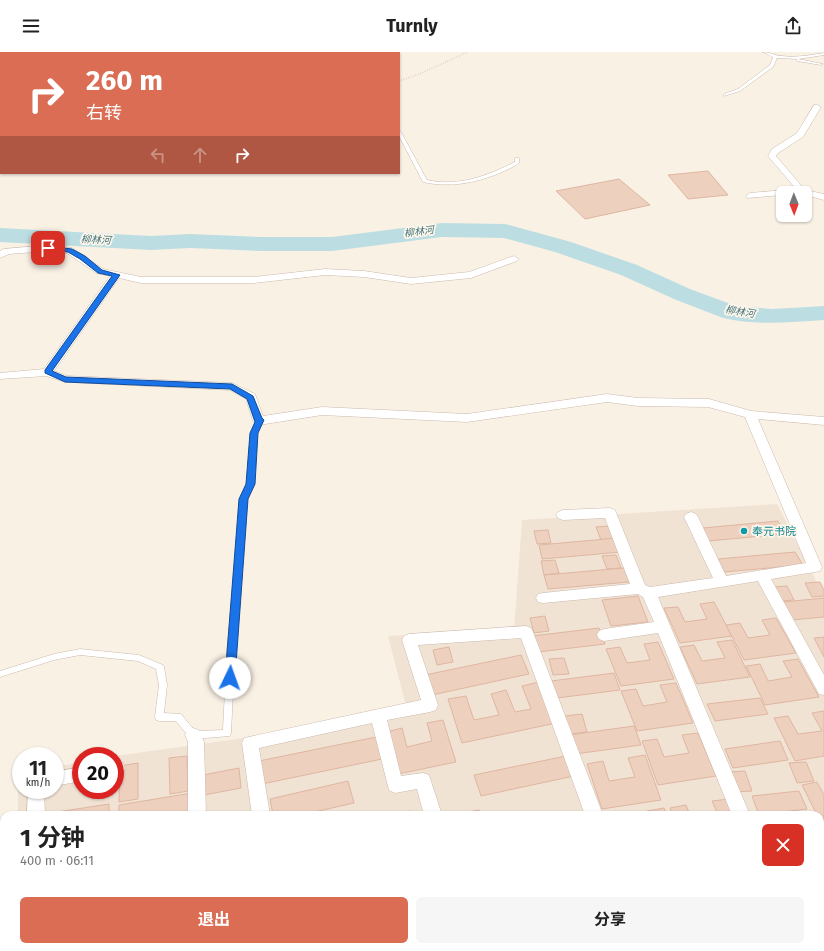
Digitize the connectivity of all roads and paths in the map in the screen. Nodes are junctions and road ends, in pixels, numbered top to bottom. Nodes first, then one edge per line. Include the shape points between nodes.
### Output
1 (468, 52) edge
2 (765, 52) edge
3 (824, 54) edge
4 (776, 57) junction
5 (821, 64) dead end
6 (400, 81) edge
7 (725, 95) dead end
8 (817, 107) dead end
9 (400, 134) edge
10 (517, 159) dead end
11 (798, 186) edge
12 (812, 192) edge
13 (776, 194) edge
14 (750, 196) dead end
15 (824, 197) edge
16 (0, 255) edge
17 (514, 259) dead end
18 (116, 275) junction
19 (47, 372) junction
20 (0, 376) edge
21 (750, 415) junction
22 (260, 420) junction
23 (824, 421) edge
24 (563, 515) dead end
25 (691, 517) dead end
26 (762, 575) junction
27 (722, 582) junction
28 (644, 591) junction
29 (543, 598) dead end
30 (663, 627) junction
31 (604, 635) dead end
32 (0, 674) edge
33 (824, 689) edge
34 (378, 715) junction
35 (193, 735) junction
36 (36, 799) edge
37 (36, 811) edge
38 (197, 811) edge
39 (260, 811) edge
40 (432, 811) edge
41 (593, 811) edge
42 (739, 811) edge

1 - 6 path via 447,59 412,78
2 - 4 lane
3 - 4 lane via 796,58
4 - 5 lane
4 - 7 lane via 772,66 739,90
8 - 11 street via 800,135 772,156
9 - 10 lane via 425,181 435,184 464,182 503,170 517,163
12 - 15 street
13 - 14 street
16 - 18 street via 7,251 48,248 69,250 100,272
17 - 18 street via 471,275 411,281 364,274 325,272 254,280 141,280
18 - 19 street
19 - 20 street
19 - 22 street via 65,379 232,387 251,398
21 - 22 street via 709,403 638,402 607,398 467,418 322,411
21 - 23 street
21 - 26 street via 815,567
22 - 35 lane via 254,433 250,484 244,499 231,650 227,733
24 - 28 street via 610,513
25 - 27 street
26 - 27 street
26 - 33 street
27 - 28 street
28 - 29 street
28 - 30 street
30 - 31 street
30 - 42 street
32 - 35 lane via 54,657 80,652 139,658 160,667 164,685 159,717 178,717
34 - 39 street via 250,743
34 - 40 street via 395,785 423,780
34 - 41 street via 430,705 409,640 526,632
35 - 38 street via 196,742
36 - 37 street

